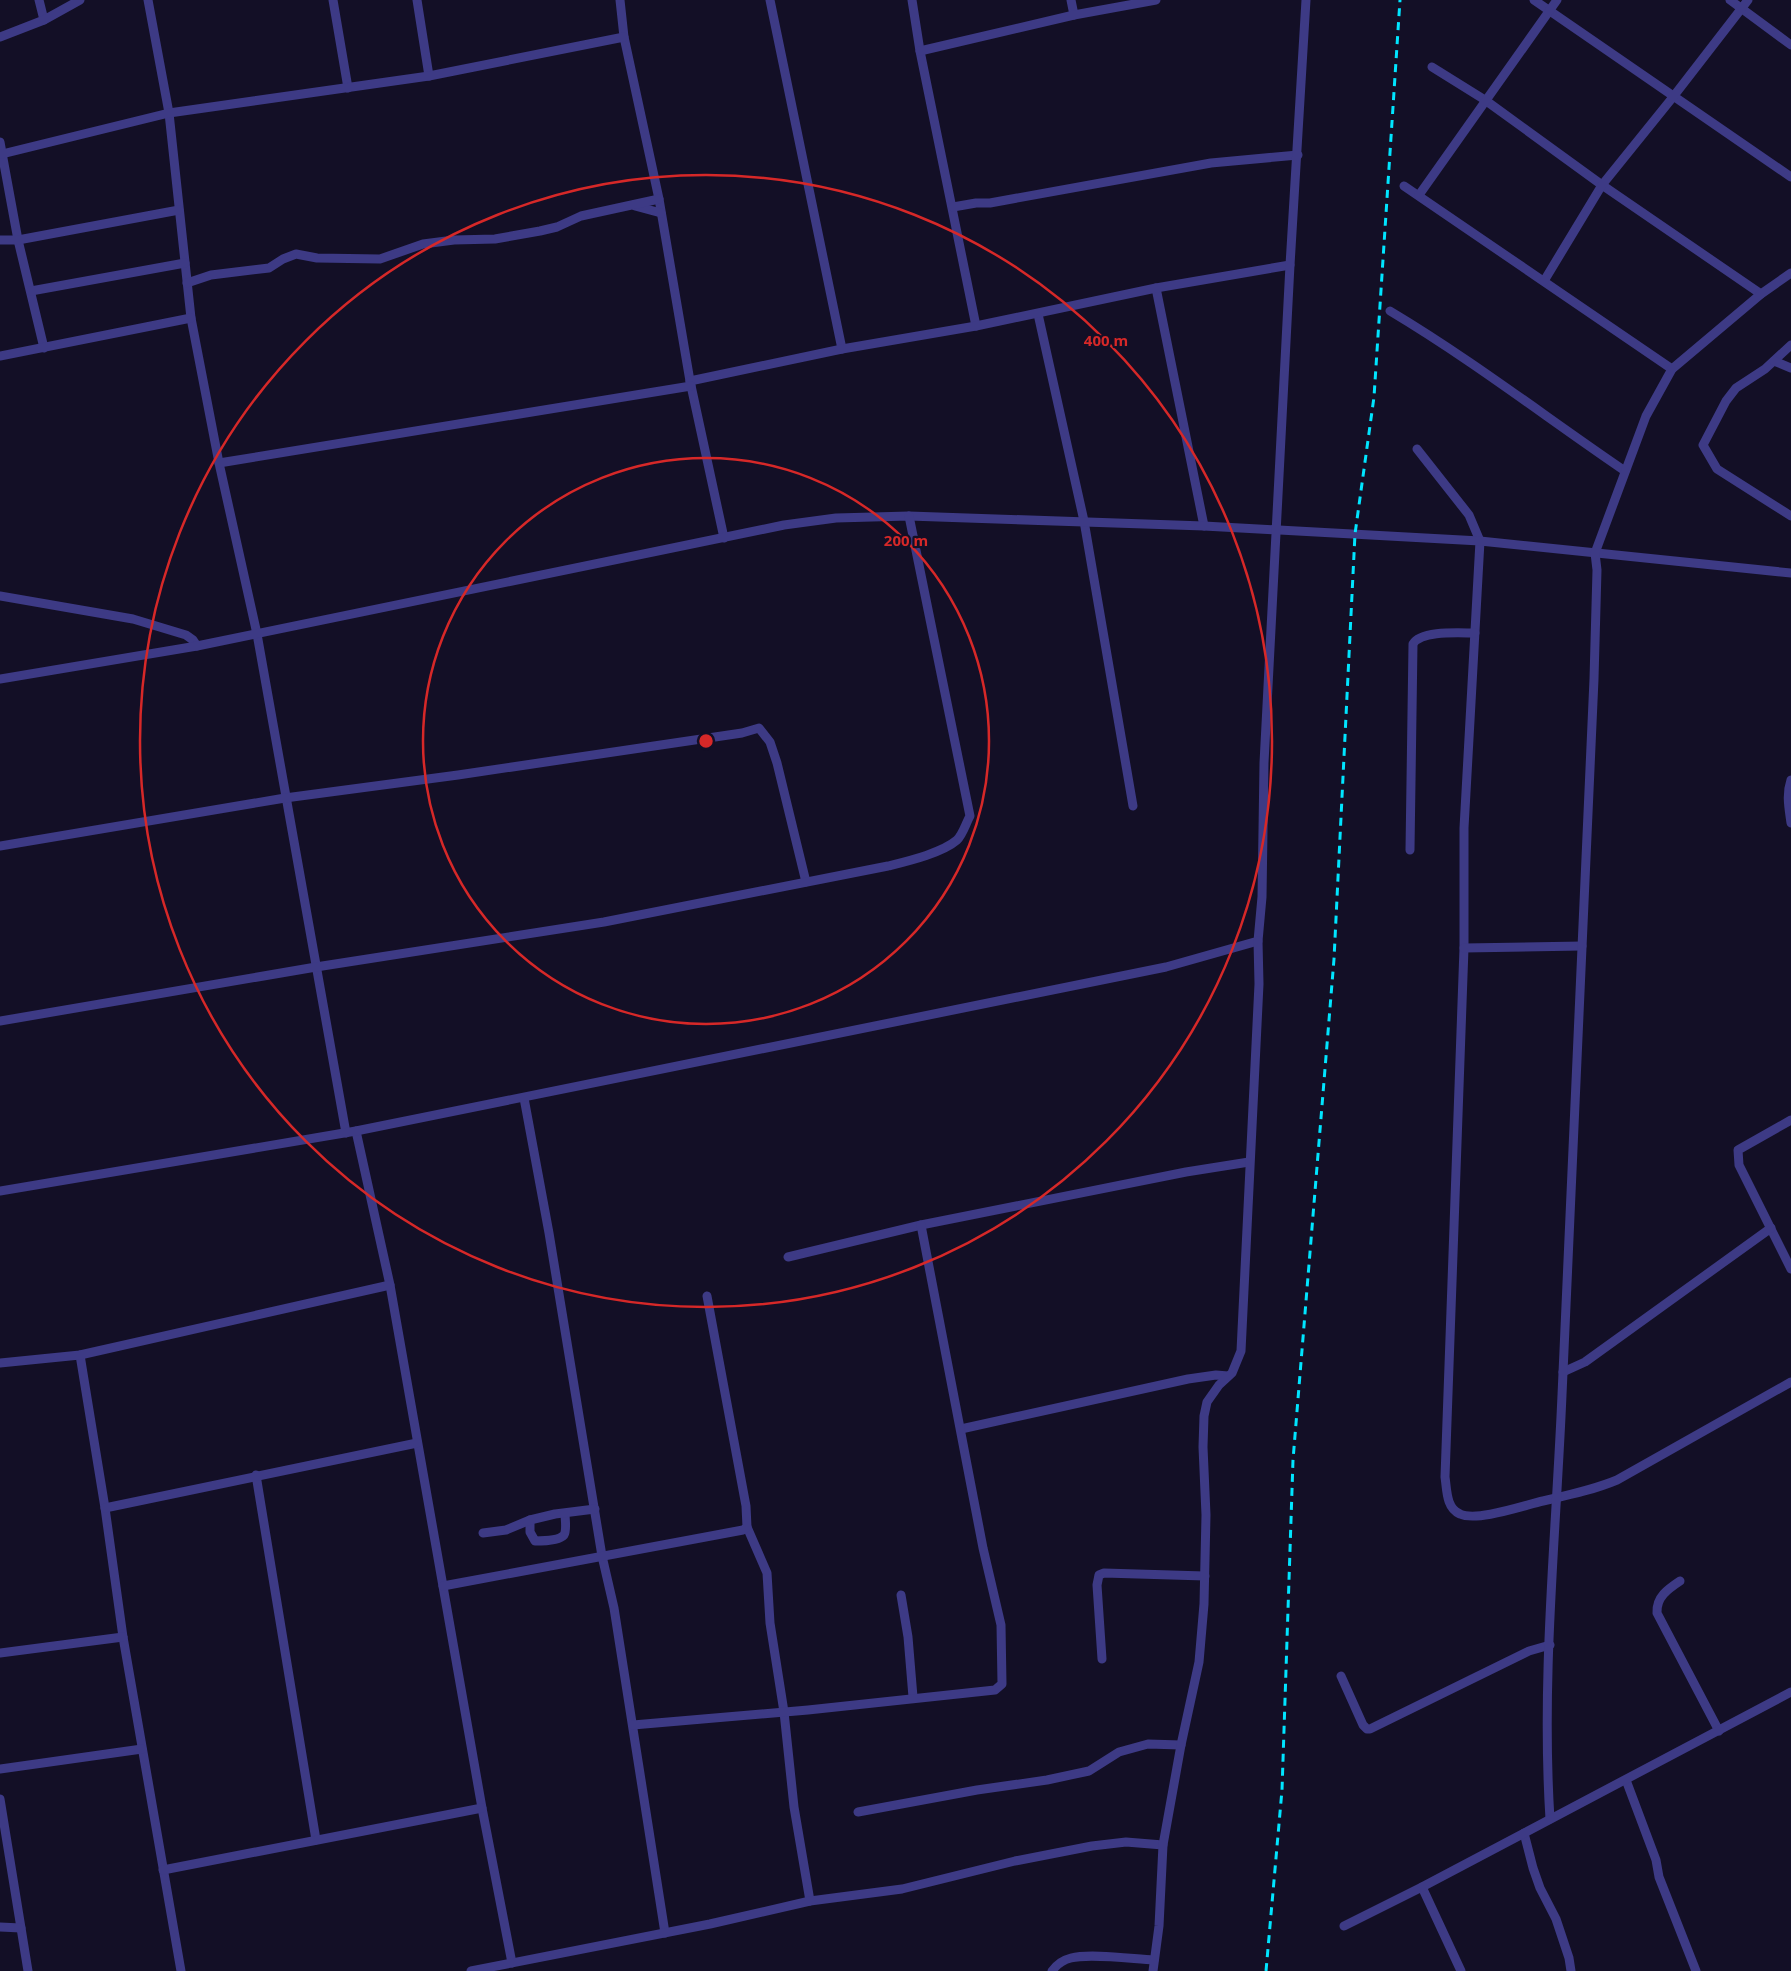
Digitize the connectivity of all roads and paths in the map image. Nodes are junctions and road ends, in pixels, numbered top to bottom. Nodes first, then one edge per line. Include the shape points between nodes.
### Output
1 (39, 0) edge
2 (80, 0) edge
3 (148, 0) edge
4 (333, 0) edge
5 (416, 0) edge
6 (620, 0) edge
7 (770, 0) edge
8 (912, 0) edge
9 (1072, 0) edge
10 (1156, 0) edge
11 (1306, 0) edge
12 (1534, 0) edge
13 (1557, 0) edge
14 (1730, 0) edge
15 (1748, 0) edge
16 (1742, 8) junction
17 (1550, 11) junction
18 (1074, 15) junction
19 (44, 20) junction
20 (0, 37) edge
21 (624, 37) junction
22 (1791, 45) edge
23 (920, 51) junction
24 (1432, 66) dead end
25 (429, 76) junction
26 (348, 88) junction
27 (1673, 97) junction
28 (1485, 100) junction
29 (169, 114) junction
30 (0, 142) edge
31 (2, 154) junction
32 (1298, 155) junction
33 (1791, 177) edge
34 (1602, 185) junction
35 (1404, 186) dead end
36 (1419, 195) junction
37 (658, 199) junction
38 (633, 205) junction
39 (953, 207) junction
40 (179, 210) junction
41 (661, 213) junction
42 (0, 240) edge
43 (18, 240) junction
44 (185, 263) junction
45 (1290, 264) junction
46 (1791, 273) edge
47 (1544, 281) junction
48 (188, 283) junction
49 (1156, 288) junction
50 (31, 291) junction
51 (1761, 294) junction
52 (1390, 312) dead end
53 (1038, 314) junction
54 (191, 318) junction
55 (976, 326) junction
56 (1791, 345) edge
57 (44, 348) junction
58 (842, 349) junction
59 (0, 356) edge
60 (1774, 361) junction
61 (1791, 368) edge
62 (1672, 369) junction
63 (691, 383) junction
64 (1416, 449) dead end
65 (219, 463) junction
66 (1625, 471) junction
67 (910, 516) junction
68 (1791, 516) edge
69 (1084, 521) junction
70 (1204, 526) junction
71 (1277, 530) junction
72 (724, 538) junction
73 (1480, 541) junction
74 (1595, 553) junction
75 (1791, 573) edge
76 (0, 596) edge
77 (1475, 633) junction
78 (257, 634) junction
79 (197, 646) junction
80 (0, 679) edge
81 (1791, 780) edge
82 (285, 798) junction
83 (1133, 806) dead end
84 (1791, 823) edge
85 (0, 846) edge
86 (1410, 850) dead end
87 (806, 882) junction
88 (1258, 941) junction
89 (1582, 946) junction
90 (1464, 948) junction
91 (316, 967) junction
92 (0, 1021) edge
93 (524, 1098) junction
94 (1791, 1120) edge
95 (356, 1132) junction
96 (346, 1133) junction
97 (1249, 1162) junction
98 (0, 1191) edge
99 (921, 1226) junction
100 (1770, 1228) junction
101 (788, 1256) dead end
102 (1791, 1269) edge
103 (390, 1285) junction
104 (707, 1296) dead end
105 (80, 1355) junction
106 (0, 1363) edge
107 (1563, 1372) junction
108 (1228, 1376) junction
109 (1791, 1382) edge
110 (961, 1429) junction
111 (417, 1443) junction
112 (256, 1475) junction
113 (1557, 1498) junction
114 (105, 1508) junction
115 (595, 1509) junction
116 (565, 1514) junction
117 (530, 1520) junction
118 (747, 1527) junction
119 (483, 1533) dead end
120 (602, 1556) junction
121 (1205, 1576) junction
122 (1680, 1581) dead end
123 (443, 1586) junction
124 (901, 1595) dead end
125 (123, 1637) junction
126 (1550, 1645) junction
127 (0, 1653) edge
128 (1102, 1659) dead end
129 (1341, 1676) dead end
130 (1791, 1692) edge
131 (913, 1698) junction
132 (784, 1712) junction
133 (632, 1725) junction
134 (1719, 1731) junction
135 (1181, 1745) junction
136 (142, 1749) junction
137 (0, 1770) edge
138 (1626, 1780) junction
139 (0, 1799) edge
140 (482, 1808) junction
141 (858, 1812) dead end
142 (1550, 1819) junction
143 (1524, 1833) junction
144 (316, 1840) junction
145 (1163, 1845) junction
146 (163, 1870) junction
147 (1422, 1887) junction
148 (810, 1901) junction
149 (1344, 1926) dead end
150 (0, 1927) edge
151 (21, 1928) junction
152 (665, 1933) junction
153 (1154, 1960) junction
154 (509, 1966) edge
155 (28, 1971) edge
156 (181, 1971) edge
157 (471, 1971) edge
158 (1052, 1971) edge
159 (1153, 1971) edge
160 (1461, 1971) edge
161 (1571, 1971) edge
162 (1696, 1971) edge

1 - 19 street
2 - 19 street
3 - 29 street
4 - 26 street
5 - 25 street
6 - 21 street
7 - 58 street
8 - 23 street
9 - 18 street
10 - 18 street
11 - 32 street
12 - 17 street
13 - 17 street
14 - 16 street
15 - 16 street
16 - 22 street
16 - 27 street
17 - 27 street
17 - 28 street
18 - 23 street
19 - 20 street
21 - 25 street
21 - 37 street
23 - 39 street
24 - 28 street
25 - 26 street
26 - 29 street
27 - 33 street
27 - 34 street
28 - 34 street
28 - 36 street
29 - 31 street
29 - 40 street
30 - 31 street
31 - 43 street
32 - 39 street via 1211,163
32 - 45 street
34 - 47 street
34 - 51 street
35 - 36 street
36 - 47 street
37 - 38 street
37 - 41 street
38 - 41 street
38 - 48 street via 581,216 540,231 423,244 380,259 317,258 296,254 268,268 211,275
39 - 55 street
40 - 43 street
40 - 44 street
41 - 63 street
42 - 43 street
43 - 50 street
44 - 48 street
44 - 50 street
45 - 49 street
45 - 71 street
46 - 51 street
47 - 62 street
48 - 54 street
49 - 53 street
49 - 70 street
50 - 57 street
51 - 62 street
52 - 66 street via 1429,334
53 - 55 street
53 - 69 street
54 - 57 street
54 - 65 street
55 - 58 street
56 - 60 street
57 - 59 street
58 - 63 street
60 - 61 street
60 - 68 street via 1736,388 1703,444 1717,469
62 - 66 street via 1646,416
63 - 65 street
63 - 72 street
64 - 73 street via 1469,515
65 - 78 street
66 - 74 street
67 - 69 street
67 - 72 street via 836,518
67 - 87 street via 970,816 957,840 920,858
69 - 70 street
69 - 83 street
70 - 71 street
71 - 73 street
71 - 88 street
72 - 78 street
73 - 74 street
73 - 77 street
74 - 75 street
74 - 89 street via 1597,580
76 - 79 street via 133,619 186,634
77 - 86 street via 1432,635 1418,638 1413,644
77 - 90 street via 1464,828
78 - 79 street
78 - 82 street
79 - 80 street
81 - 84 street via 1788,788
82 - 85 street
82 - 87 street via 759,728 770,742 777,763
82 - 91 street
87 - 91 street via 604,922
88 - 93 street via 1166,968
88 - 97 street via 1259,984
89 - 90 street
89 - 107 street
90 - 113 street via 1445,1477 1448,1498 1460,1514 1468,1516
91 - 92 street
91 - 96 street
93 - 95 street
93 - 115 street
94 - 100 street via 1738,1150 1739,1165
95 - 96 street
95 - 103 street
96 - 98 street
97 - 99 street
97 - 108 street via 1241,1351
99 - 101 street
99 - 110 street
100 - 102 street
100 - 107 street via 1585,1362
103 - 105 street
103 - 111 street
104 - 118 street via 746,1506
105 - 106 street
105 - 114 street
107 - 113 street
108 - 110 street via 1188,1379
108 - 121 street via 1207,1402 1204,1416
109 - 113 street via 1617,1480 1583,1493
110 - 131 street via 1001,1625 1004,1681 994,1690
111 - 112 street
111 - 123 street
112 - 114 street
112 - 144 street
113 - 126 street
114 - 125 street
115 - 116 street
115 - 120 street
116 - 117 street
116 - 117 street via 564,1534 555,1539 535,1541 530,1532
117 - 119 street via 506,1530
118 - 120 street
118 - 132 street via 767,1573 770,1623
120 - 123 street
120 - 133 street via 614,1608
121 - 128 street via 1104,1572 1099,1575
121 - 135 street via 1199,1662
122 - 134 street via 1661,1597 1657,1613
123 - 140 street
124 - 131 street
125 - 127 street
125 - 136 street
126 - 129 street via 1529,1651 1370,1729 1363,1725
126 - 142 street via 1546,1762
130 - 134 street
131 - 132 street
132 - 133 street
132 - 148 street via 794,1807
133 - 152 street
134 - 138 street
135 - 141 street via 1148,1744 1119,1752 1089,1770 1047,1780
135 - 145 street
136 - 137 street
136 - 146 street
138 - 142 street
138 - 162 street
139 - 151 street
140 - 144 street
140 - 154 street
142 - 143 street
143 - 147 street
143 - 161 street via 1533,1868 1556,1919
144 - 146 street
145 - 148 street via 1108,1844 1022,1859 902,1889
145 - 153 street
146 - 156 street
147 - 149 street
147 - 160 street
148 - 152 street
150 - 151 street
151 - 155 street
152 - 154 street
153 - 158 street via 1073,1957 1059,1963
153 - 159 street
154 - 157 street

